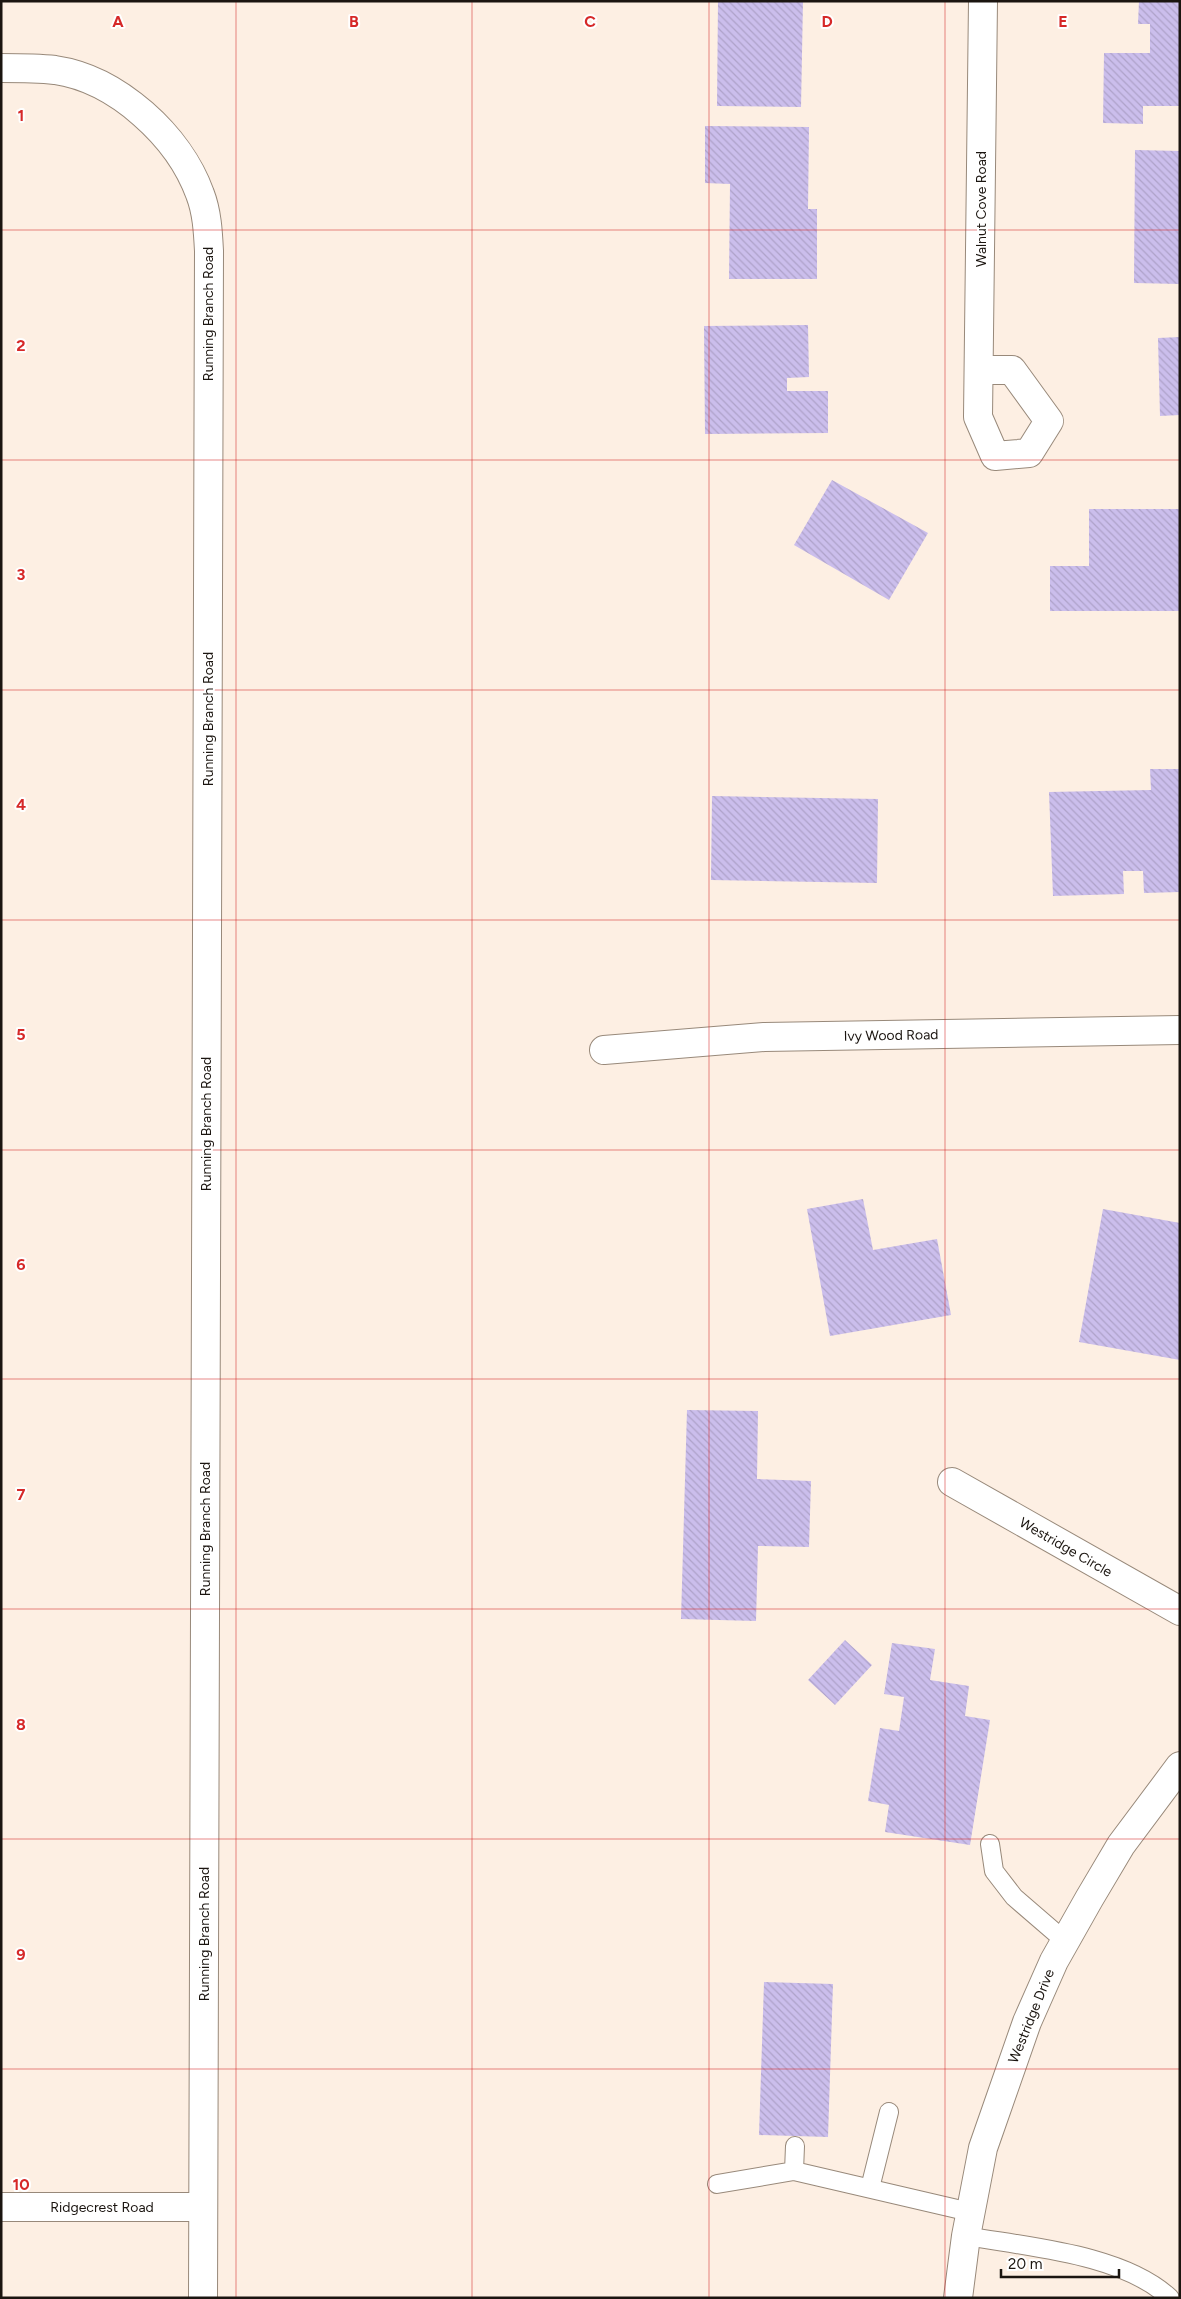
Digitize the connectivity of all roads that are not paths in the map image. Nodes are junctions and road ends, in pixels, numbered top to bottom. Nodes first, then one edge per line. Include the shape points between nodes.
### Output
1 (983, 1) edge
2 (6, 68) edge
3 (979, 370) junction
4 (1180, 1030) edge
5 (604, 1050) dead end
6 (952, 1482) dead end
7 (1180, 1611) edge
8 (1180, 1766) edge
9 (990, 1844) dead end
10 (1065, 1941) junction
11 (889, 2112) dead end
12 (795, 2146) dead end
13 (794, 2170) junction
14 (717, 2184) dead end
15 (870, 2188) junction
16 (1, 2206) edge
17 (203, 2207) junction
18 (968, 2224) junction
19 (203, 2298) edge
20 (958, 2298) edge
21 (1170, 2298) edge

1 - 3 street, Walnut Cove Road
2 - 17 street, Running Branch Road via 55,70 80,77 135,106 182,157 200,194 207,222
3 - 3 street, Walnut Cove Road via 978,417 995,456 1029,453 1049,421 1012,370
4 - 5 street, Ivy Wood Road via 764,1036
6 - 7 street, Westridge Circle
8 - 10 street, Westridge Drive via 1121,1845
9 - 10 lane via 994,1871 1014,1898
10 - 18 street, Westridge Drive via 1028,2022 983,2148
11 - 15 lane
12 - 13 lane
13 - 14 lane
13 - 15 lane
15 - 18 lane
16 - 17 street, Ridgecrest Road
17 - 19 street, Running Branch Road
18 - 20 street, Westridge Drive
18 - 21 lane via 1115,2265 1161,2289

